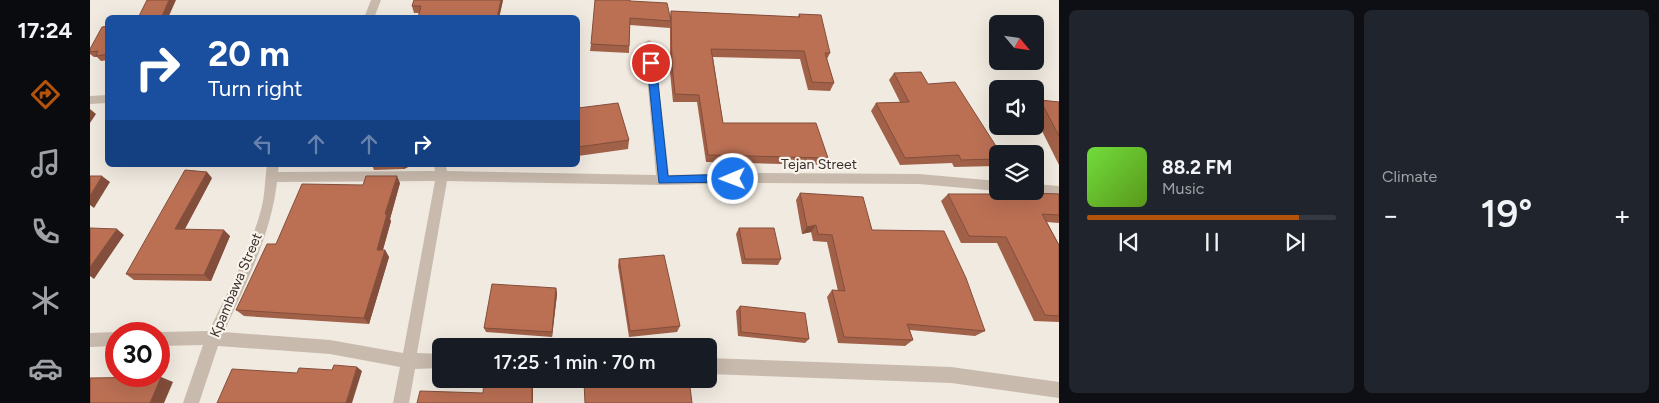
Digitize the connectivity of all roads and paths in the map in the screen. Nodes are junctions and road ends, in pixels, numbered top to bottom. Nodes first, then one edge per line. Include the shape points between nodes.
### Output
1 (376, 0) edge
2 (370, 15) edge
3 (649, 43) dead end
4 (90, 100) edge
5 (105, 100) edge
6 (441, 170) edge
7 (271, 171) edge
8 (663, 180) junction
9 (989, 185) edge
10 (1044, 190) edge
11 (1059, 191) edge
12 (170, 338) edge
13 (213, 338) junction
14 (105, 339) edge
15 (90, 340) edge
16 (408, 360) junction
17 (432, 361) edge
18 (717, 366) edge
19 (1059, 390) edge
20 (191, 403) edge
21 (401, 403) edge

1 - 2 street
3 - 8 street
4 - 5 street
6 - 7 street, Tejan Street
6 - 8 street, Tejan Street
6 - 16 street
7 - 13 street, Kpambawa Street via 268,206 250,260
8 - 9 street, Tejan Street via 919,179
10 - 11 street
12 - 13 street
13 - 16 street via 330,347
13 - 20 street, Kpambawa Street
14 - 15 street
16 - 17 street
16 - 21 street
18 - 19 street via 951,375

